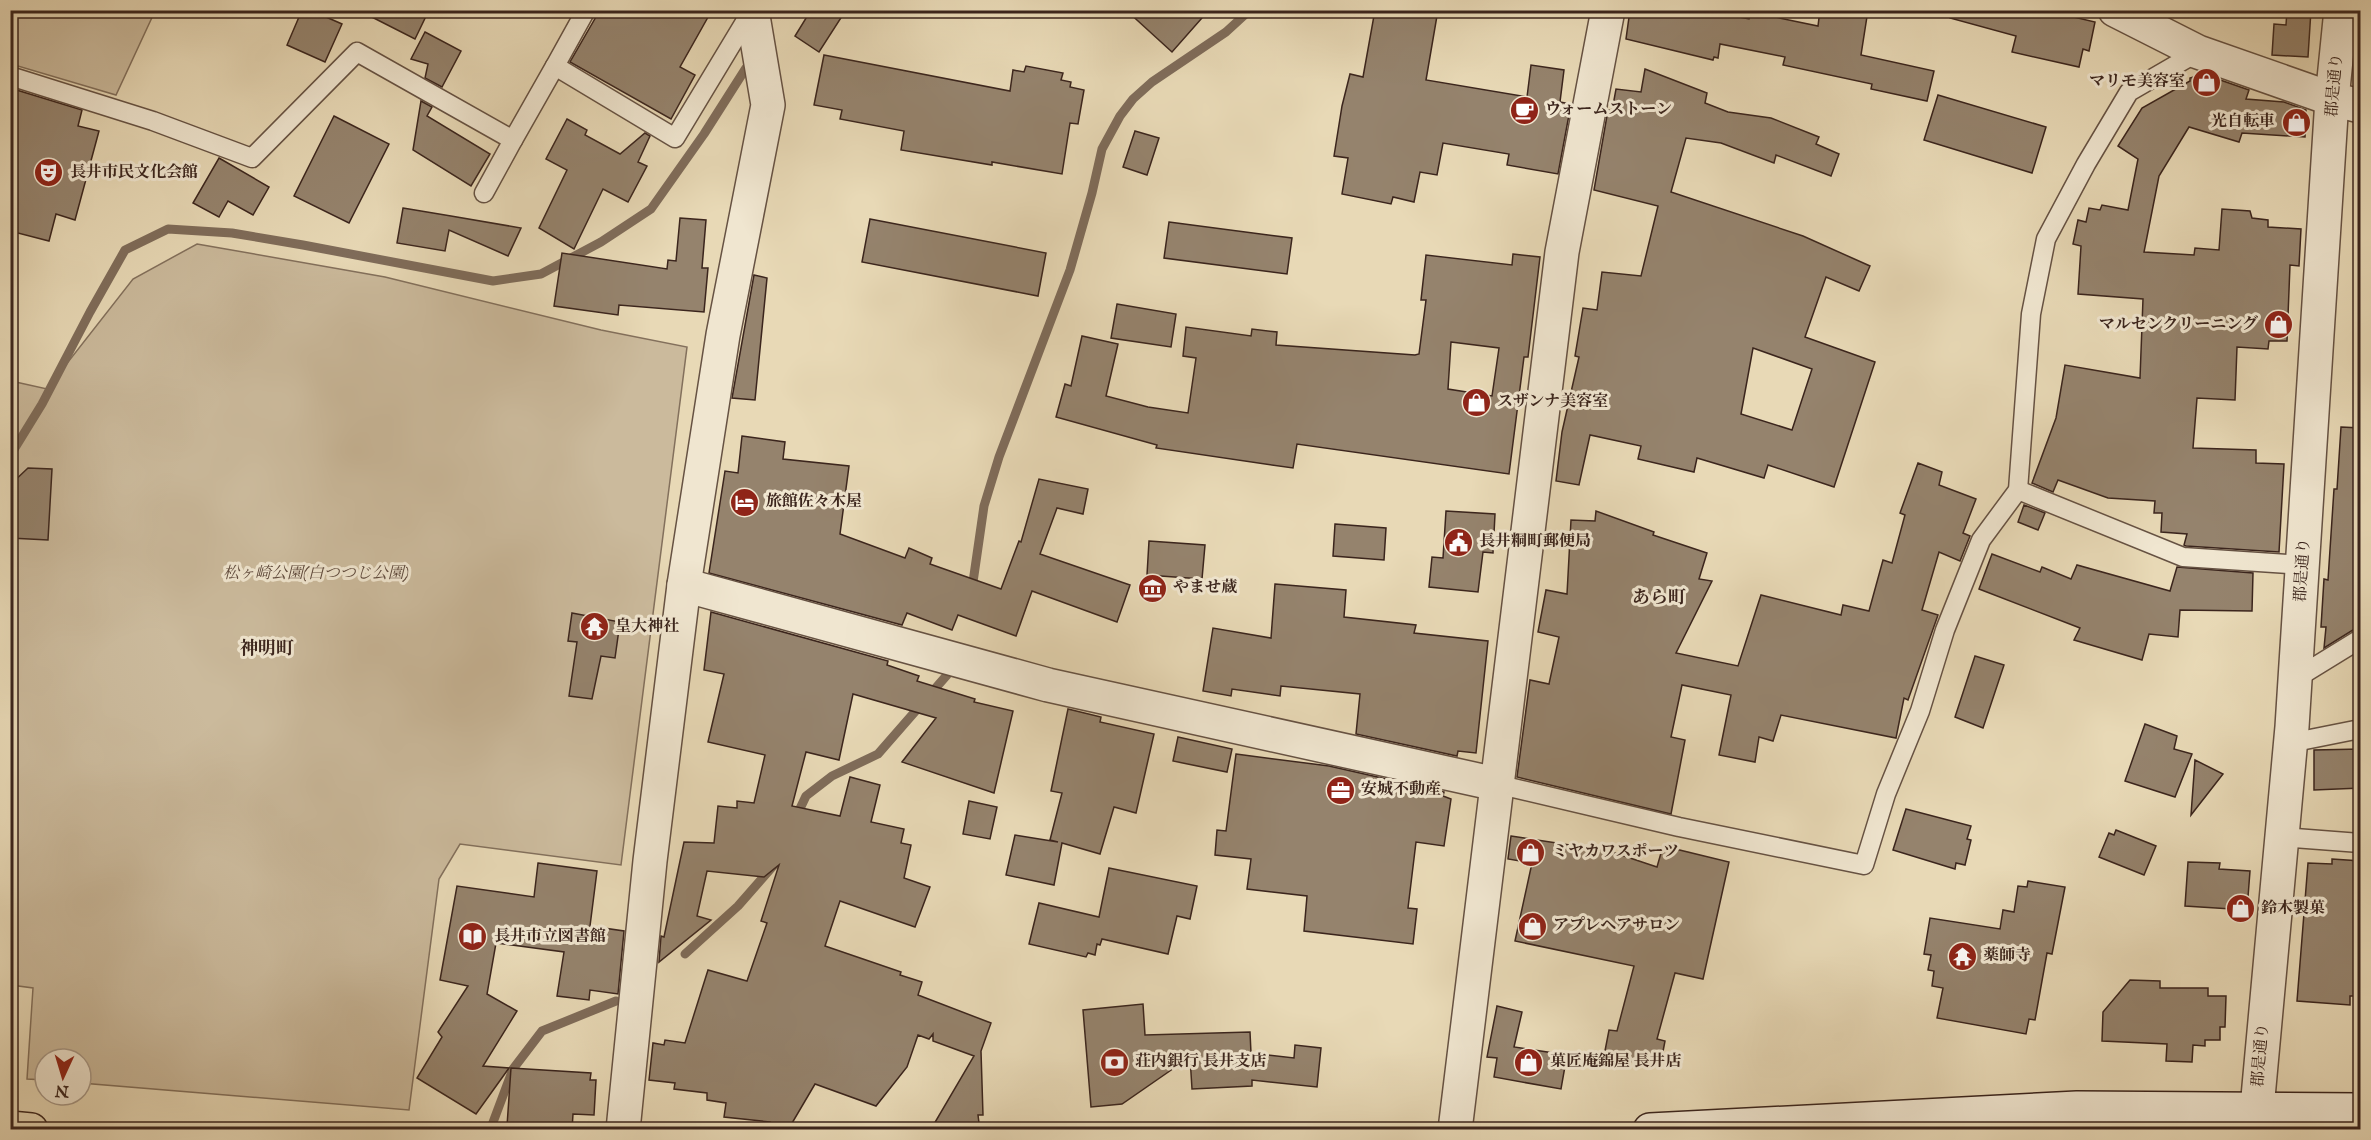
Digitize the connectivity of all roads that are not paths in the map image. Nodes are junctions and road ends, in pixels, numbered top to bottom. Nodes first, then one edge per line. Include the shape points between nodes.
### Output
1 (586, 10) edge
2 (752, 10) edge
3 (1608, 10) edge
4 (2115, 10) edge
5 (2341, 10) edge
6 (2198, 52) junction
7 (555, 66) junction
8 (10, 76) edge
9 (2346, 102) edge
10 (513, 140) junction
11 (484, 193) dead end
12 (2018, 490) junction
13 (2303, 565) junction
14 (684, 585) junction
15 (2361, 639) edge
16 (2295, 679) junction
17 (2361, 729) edge
18 (2290, 743) junction
19 (1496, 784) junction
20 (2282, 837) junction
21 (2361, 843) edge
22 (2361, 1110) edge
23 (2255, 1119) edge
24 (10, 1128) edge
25 (31, 1130) edge
26 (623, 1130) edge
27 (1455, 1130) edge
28 (1650, 1130) edge

1 - 7 lane
2 - 7 lane via 675,138
2 - 14 street via 768,105 723,335
3 - 19 street via 1562,252
4 - 6 street
5 - 9 street, 郡是通り
6 - 9 street
6 - 12 lane via 2129,92 2046,239 2031,314
7 - 10 lane
8 - 10 lane via 153,121 252,158 357,52
9 - 13 street, 郡是通り via 2330,164
10 - 11 lane
12 - 13 lane via 2183,557
12 - 19 lane via 1981,540 1945,630 1864,865
13 - 16 street, 郡是通り
14 - 19 street via 1048,685
14 - 26 street via 650,861
15 - 16 lane
16 - 18 street, 郡是通り
17 - 18 lane
18 - 20 street, 郡是通り
19 - 27 street
20 - 21 lane
20 - 23 street, 郡是通り
22 - 23 street
23 - 28 street via 2077,1108
24 - 25 main road

